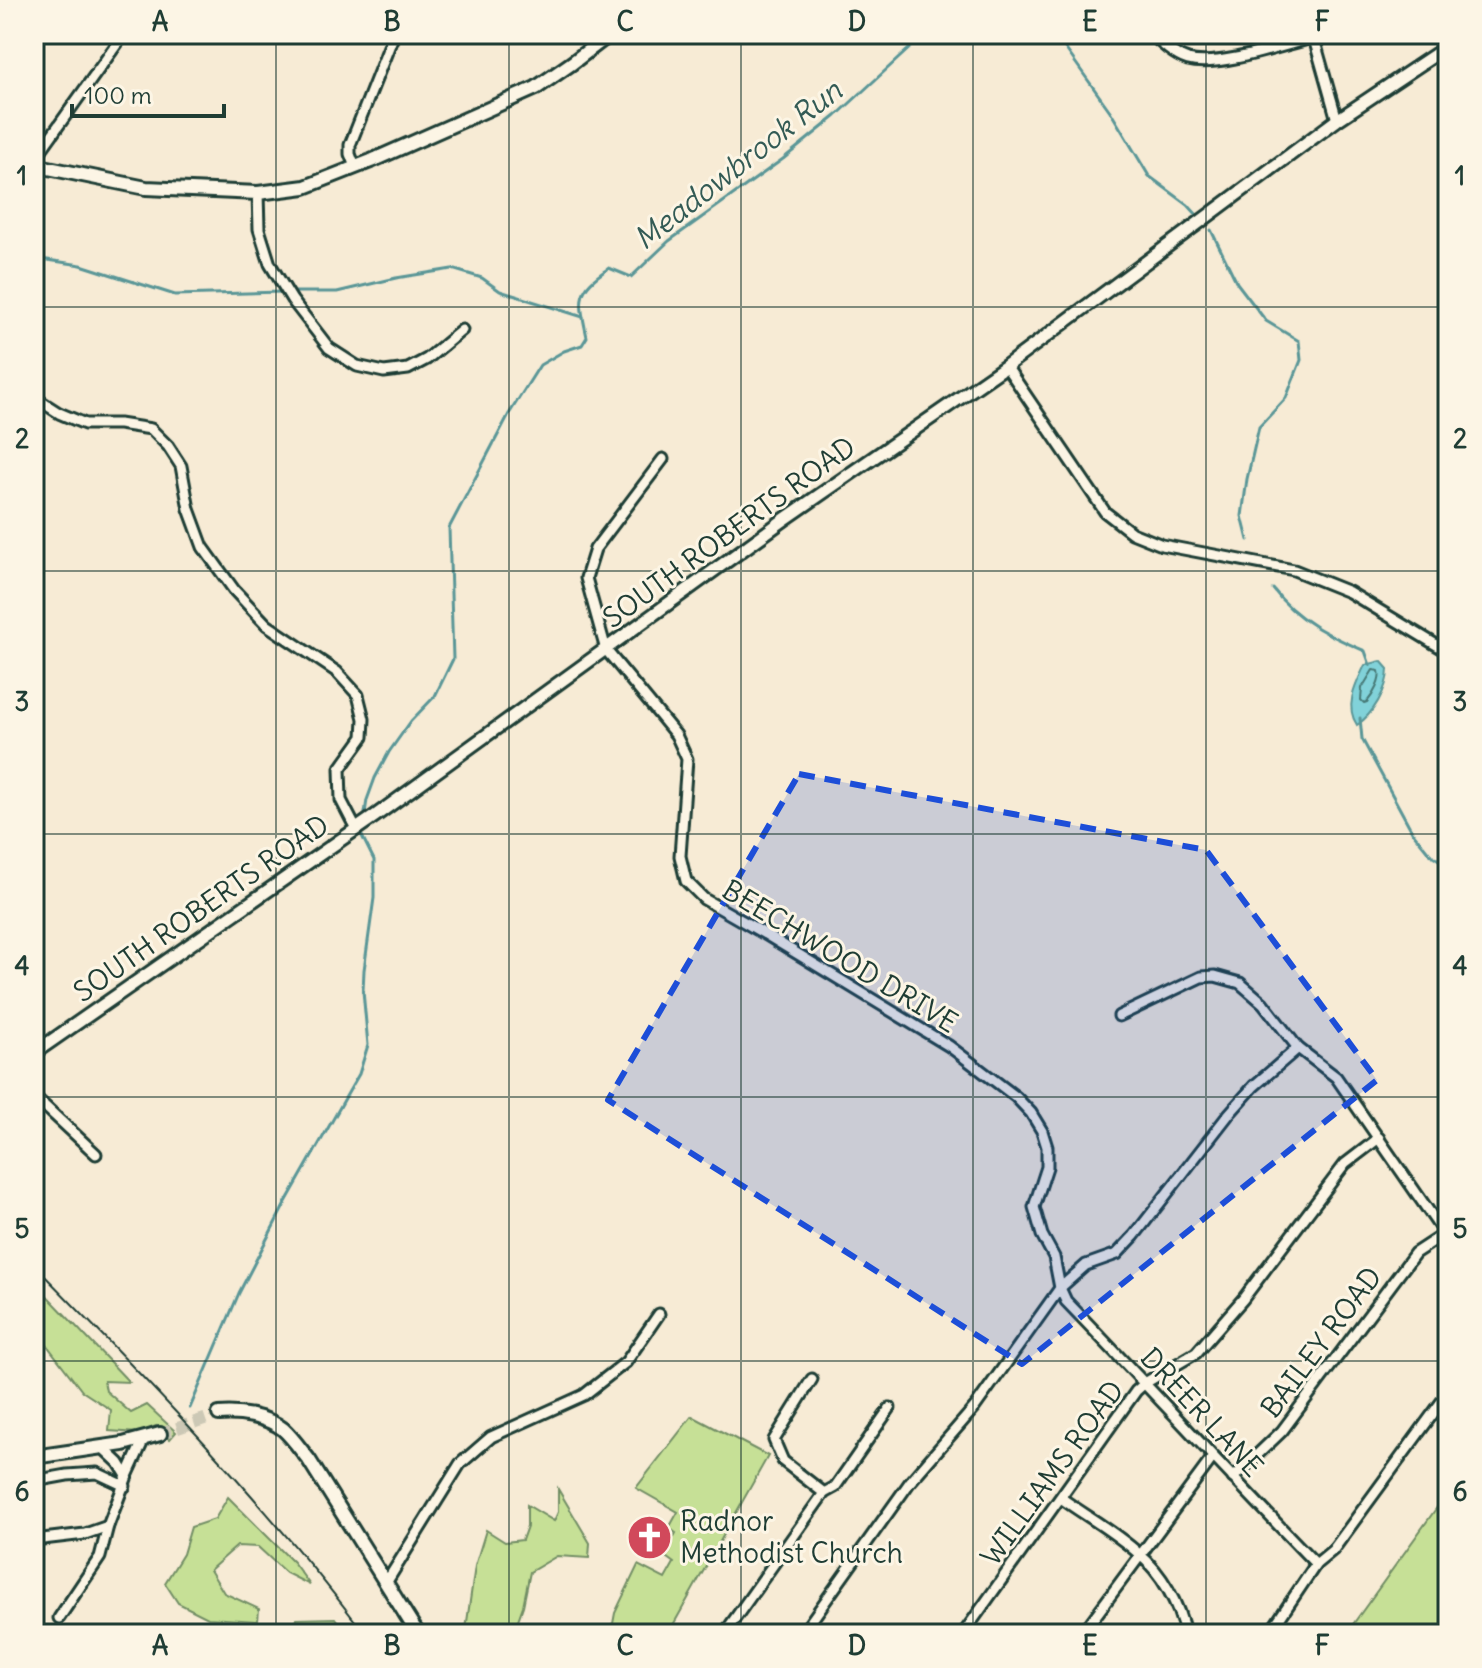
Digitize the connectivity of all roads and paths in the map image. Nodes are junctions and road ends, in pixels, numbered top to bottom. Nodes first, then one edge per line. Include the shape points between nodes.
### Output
1 (124, 34) edge
2 (394, 34) edge
3 (610, 34) edge
4 (1152, 34) edge
5 (1312, 36) edge
6 (1448, 46) edge
7 (1337, 120) junction
8 (34, 162) edge
9 (355, 167) junction
10 (258, 193) junction
11 (462, 330) dead end
12 (1006, 366) junction
13 (34, 397) edge
14 (663, 459) dead end
15 (606, 650) junction
16 (1448, 652) edge
17 (356, 829) junction
18 (1119, 1016) dead end
19 (1298, 1048) junction
20 (34, 1053) edge
21 (34, 1096) edge
22 (1379, 1138) junction
23 (96, 1154) dead end
24 (1446, 1236) edge
25 (1060, 1288) junction
26 (659, 1314) dead end
27 (812, 1379) dead end
28 (1145, 1383) junction
29 (1448, 1393) edge
30 (890, 1408) dead end
31 (219, 1414) tunnel mouth
32 (160, 1434) tunnel mouth
33 (144, 1439) junction
34 (102, 1447) junction
35 (34, 1457) edge
36 (1213, 1457) junction
37 (1233, 1478) junction
38 (34, 1481) edge
39 (126, 1481) junction
40 (824, 1493) junction
41 (1061, 1498) junction
42 (108, 1526) junction
43 (34, 1540) edge
44 (1140, 1554) junction
45 (1316, 1564) junction
46 (386, 1583) junction
47 (59, 1618) dead end
48 (418, 1634) edge
49 (724, 1634) edge
50 (802, 1634) edge
51 (963, 1634) edge
52 (1082, 1634) edge
53 (1185, 1634) edge
54 (1269, 1634) edge

1 - 8 street
2 - 9 street via 350,145
3 - 9 main road via 536,88
4 - 5 street via 1186,60 1217,62
5 - 7 street
6 - 7 street, SOUTH ROBERTS ROAD
7 - 12 street, SOUTH ROBERTS ROAD
8 - 10 main road via 146,188
9 - 10 main road via 305,187
10 - 11 street via 259,229 270,264 329,348 357,366 384,372 408,369
12 - 15 street, SOUTH ROBERTS ROAD
12 - 16 street via 1105,512 1132,533 1162,545 1294,570 1349,592
13 - 17 street via 85,424 151,429 181,466 203,547 234,590 267,625 337,672 358,695 363,737 340,769 341,800
14 - 15 street via 595,549 586,578
15 - 17 street, SOUTH ROBERTS ROAD
15 - 25 street, BEECHWOOD DRIVE via 676,735 687,759 680,856 686,881 704,899 949,1046 1031,1113 1047,1147 1047,1167 1034,1207
17 - 20 street, SOUTH ROBERTS ROAD
18 - 19 street via 1201,977 1215,976 1240,983
19 - 22 street via 1336,1077
19 - 25 street via 1229,1114 1126,1245 1117,1254 1086,1265
21 - 23 street
22 - 24 street
22 - 28 street, WILLIAMS ROAD via 1345,1164 1196,1353
24 - 37 street, BAILEY ROAD via 1415,1253 1282,1431
25 - 28 street, DREER LANE via 1066,1301
25 - 50 street via 975,1407 910,1482
26 - 46 street via 626,1362 584,1395 491,1437 460,1464
27 - 40 street via 774,1440 783,1461
28 - 36 street, DREER LANE
28 - 41 street, WILLIAMS ROAD
29 - 45 street via 1333,1550
30 - 40 street via 835,1487
31 - 46 main road via 247,1415 280,1427 309,1460
32 - 33 main road
33 - 34 main road
33 - 39 street
34 - 35 main road
34 - 39 street via 119,1463
36 - 37 street, DREER LANE
36 - 44 street
37 - 45 street, DREER LANE
38 - 39 street via 97,1473
39 - 42 street
40 - 49 street
41 - 44 street
41 - 51 street, WILLIAMS ROAD
42 - 43 street
42 - 47 street via 100,1557
44 - 52 street
44 - 53 street via 1165,1584
45 - 54 street
46 - 48 main road

